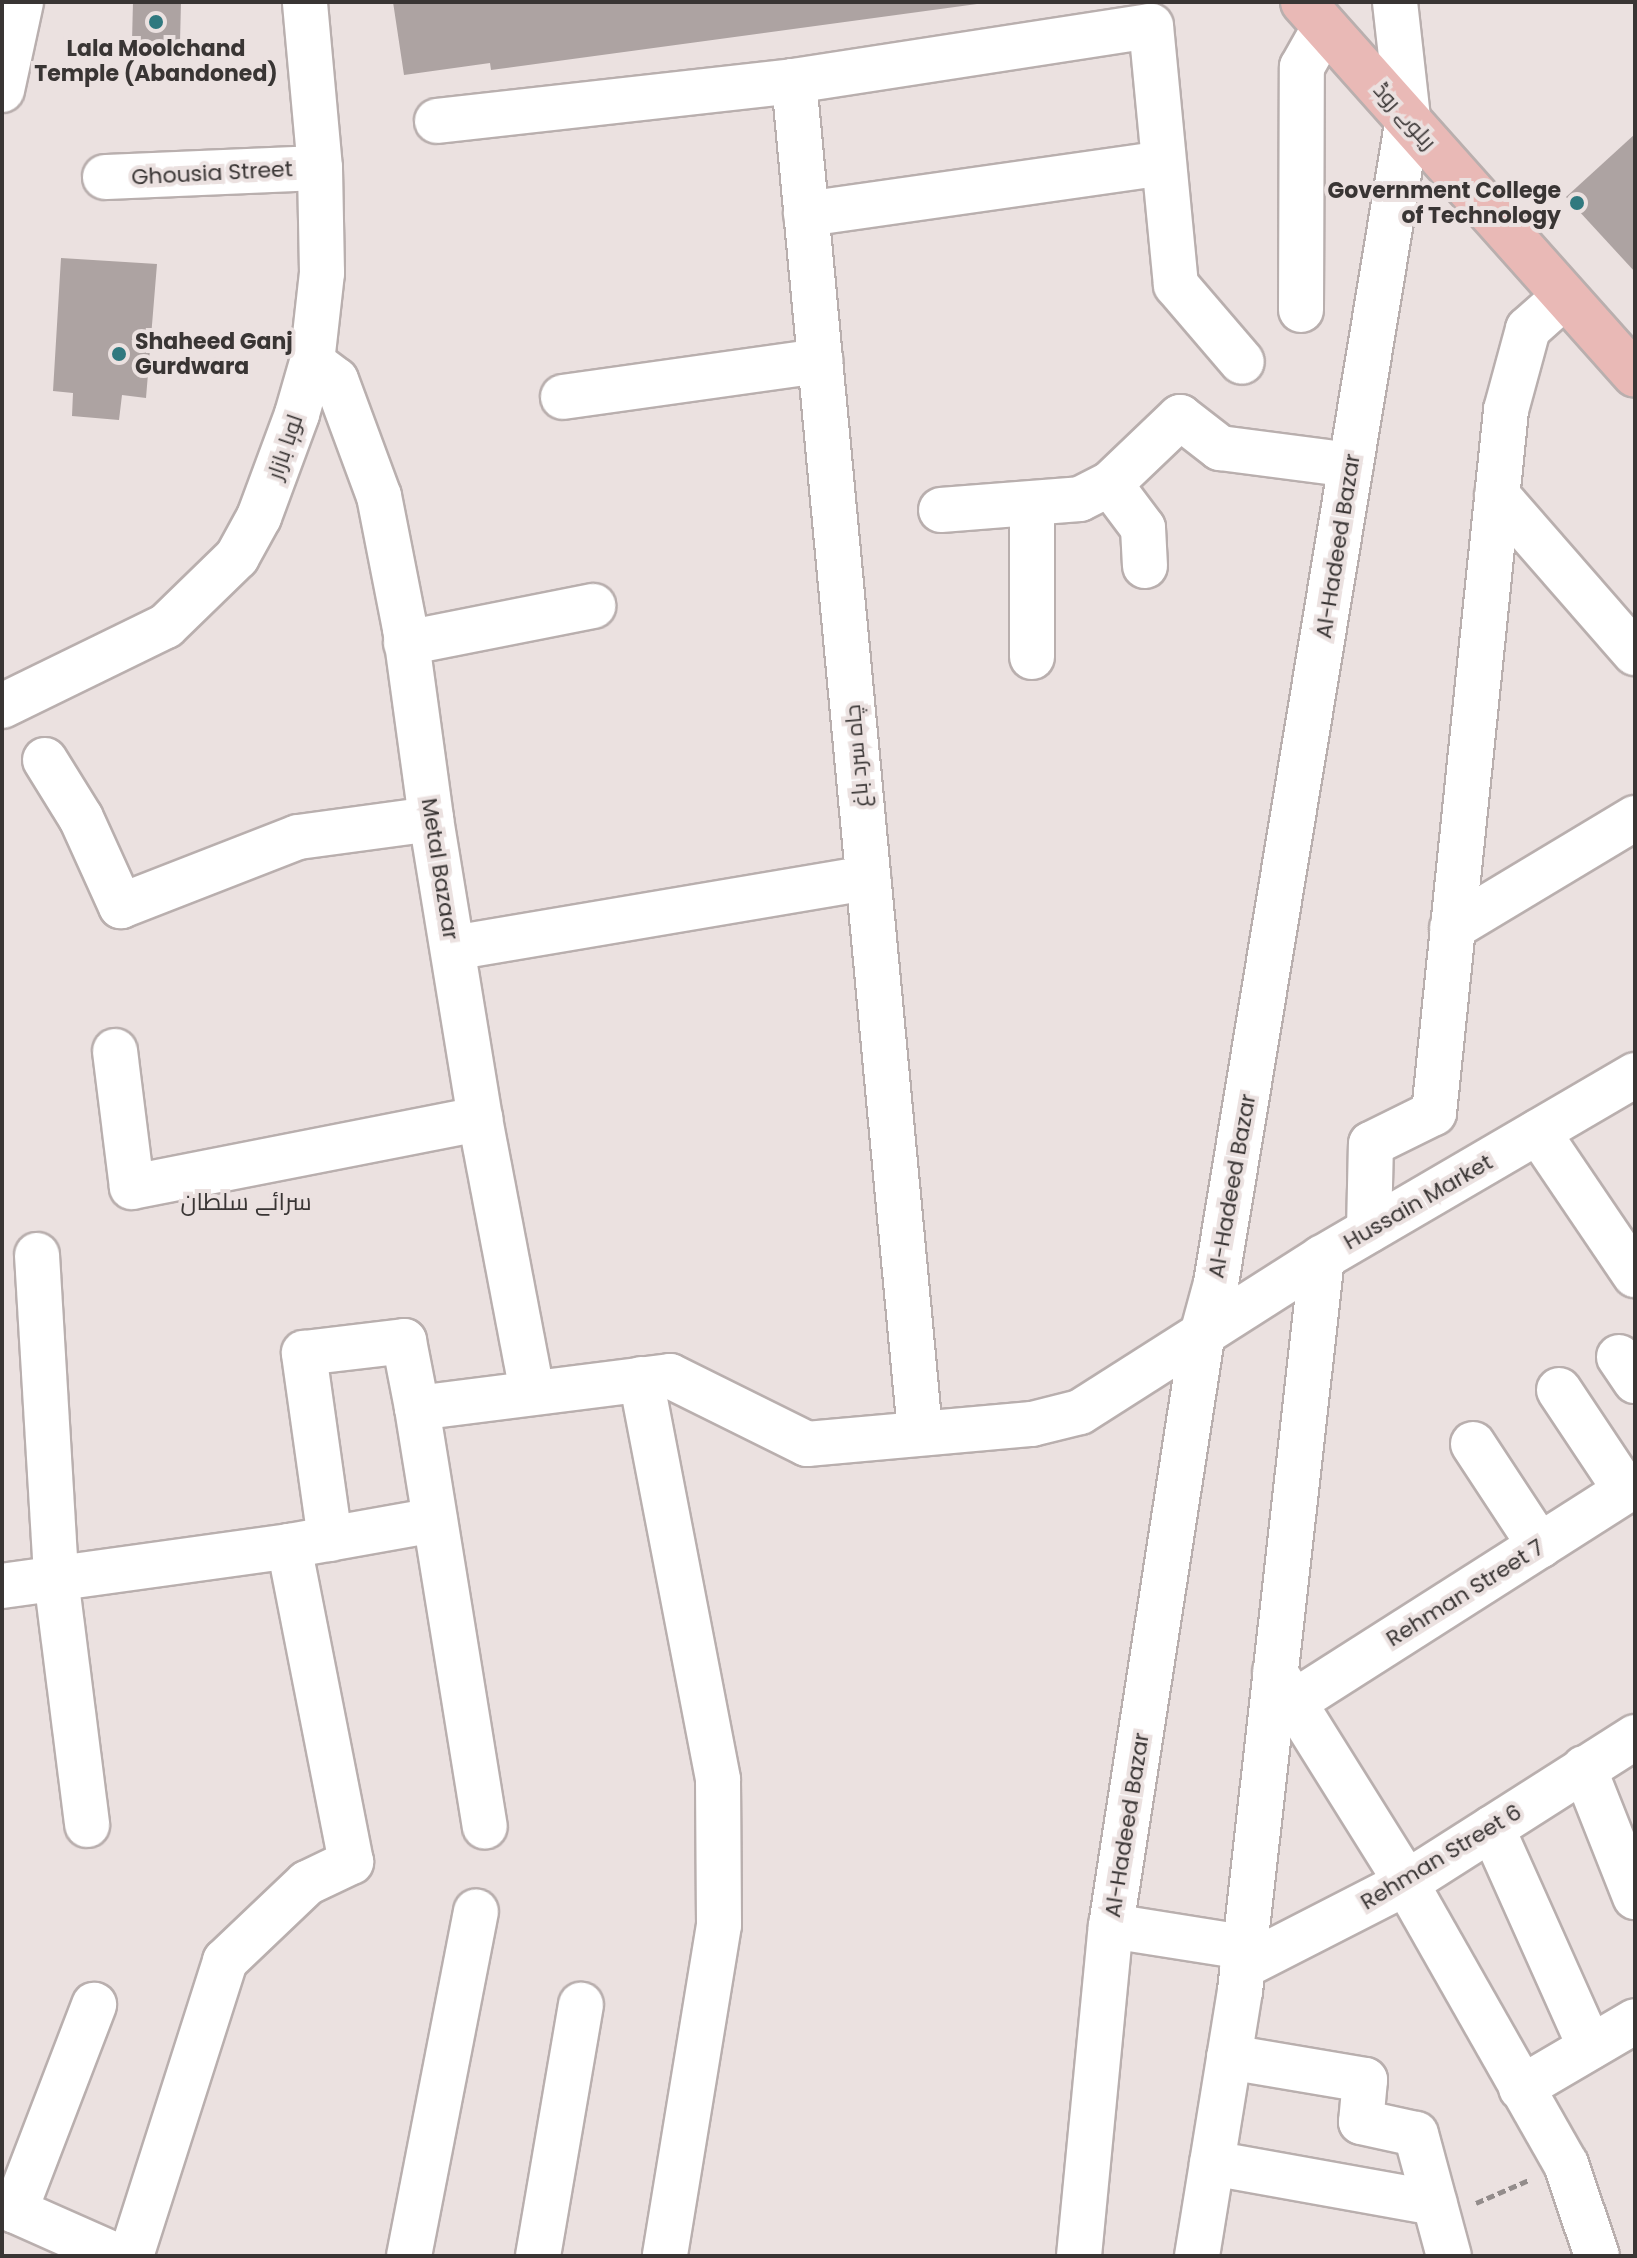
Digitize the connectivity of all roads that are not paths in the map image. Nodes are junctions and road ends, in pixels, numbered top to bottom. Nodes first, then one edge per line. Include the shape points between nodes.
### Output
1 (21, 2) edge
2 (305, 2) edge
3 (1395, 2) edge
4 (1313, 15) edge
5 (794, 81) junction
6 (2, 90) edge
7 (1408, 118) junction
8 (437, 121) dead end
9 (1163, 163) junction
10 (320, 168) junction
11 (105, 177) dead end
12 (806, 214) junction
13 (1564, 297) junction
14 (1301, 310) dead end
15 (820, 361) junction
16 (312, 362) junction
17 (1242, 362) dead end
18 (1635, 374) edge
19 (563, 397) dead end
20 (1351, 465) junction
21 (1110, 484) junction
22 (1497, 495) junction
23 (1032, 504) junction
24 (941, 510) dead end
25 (1145, 566) dead end
26 (593, 606) dead end
27 (406, 643) junction
28 (1635, 653) edge
29 (1032, 657) dead end
30 (2, 706) edge
31 (45, 760) dead end
32 (1635, 818) edge
33 (431, 819) junction
34 (868, 878) junction
35 (1452, 928) junction
36 (453, 948) junction
37 (115, 1051) dead end
38 (1635, 1075) edge
39 (480, 1119) junction
40 (1538, 1132) junction
41 (1369, 1230) junction
42 (37, 1255) dead end
43 (1322, 1258) junction
44 (1635, 1275) edge
45 (1203, 1331) junction
46 (641, 1379) junction
47 (1559, 1390) dead end
48 (532, 1392) junction
49 (417, 1408) junction
50 (920, 1432) junction
51 (1473, 1444) dead end
52 (1630, 1488) edge
53 (435, 1520) junction
54 (309, 1542) junction
55 (1540, 1546) junction
56 (56, 1578) junction
57 (2, 1586) edge
58 (1285, 1687) junction
59 (1635, 1737) edge
60 (1584, 1768) junction
61 (87, 1825) dead end
62 (485, 1827) dead end
63 (1492, 1828) junction
64 (1406, 1883) junction
65 (1635, 1897) edge
66 (476, 1911) dead end
67 (1111, 1926) junction
68 (1243, 1957) junction
69 (94, 2005) dead end
70 (581, 2005) dead end
71 (1635, 2021) edge
72 (1590, 2047) junction
73 (1229, 2057) junction
74 (1521, 2088) junction
75 (1212, 2163) junction
76 (8, 2208) edge
77 (1441, 2226) edge
78 (96, 2252) edge
79 (131, 2256) edge
80 (409, 2256) edge
81 (538, 2256) edge
82 (665, 2256) edge
83 (1079, 2256) edge
84 (1197, 2256) edge
85 (1597, 2256) edge

1 - 6 street
2 - 10 street, لوہا بازار
3 - 7 street, Al-Hadeed Bazar
4 - 7 main road, ریلوے روڈ
4 - 14 street via 1302,67
5 - 8 street
5 - 9 street via 1151,26
5 - 12 street, چاہ سرد باغ
7 - 13 main road, ریلوے روڈ
7 - 20 street, Al-Hadeed Bazar
9 - 12 street
9 - 17 street via 1176,285
10 - 11 street, Ghousia Street
10 - 16 street, لوہا بازار via 322,273
12 - 15 street, چاہ سرد باغ
13 - 18 main road, ریلوے روڈ
13 - 22 street via 1528,329 1506,410
15 - 19 street
15 - 34 street, چاہ سرد باغ
16 - 27 street, Metal Bazaar via 336,380 379,496
16 - 30 street, لوہا بازار via 275,477 237,557 166,626
20 - 21 street via 1220,448 1180,417
20 - 45 street, Al-Hadeed Bazar via 1216,1283
21 - 23 street via 1080,499
21 - 25 street via 1143,528
22 - 28 street
22 - 35 street
23 - 24 street
23 - 29 street
26 - 27 street
27 - 33 street, Metal Bazaar
31 - 33 street via 81,818 121,906 298,837
32 - 35 street
33 - 36 street, Metal Bazaar
34 - 36 street
34 - 50 street, چاہ سرد باغ
35 - 41 street via 1434,1113 1371,1144
36 - 39 street, Metal Bazaar
37 - 39 street via 132,1187
38 - 40 street, Hussain Market
39 - 48 street, Metal Bazaar
40 - 41 street, Hussain Market
40 - 44 street
41 - 43 street, Hussain Market
42 - 56 street
43 - 45 street, Hussain Market
43 - 58 street
45 - 50 street, Hussain Market via 1080,1412 1032,1424
45 - 67 street, Al-Hadeed Bazar
46 - 48 street, Hussain Market
46 - 50 street, Hussain Market via 670,1376 807,1444
46 - 82 street via 718,1780 719,1925
47 - 52 street
48 - 49 street, Hussain Market
49 - 53 street
49 - 54 street via 404,1341 304,1353
51 - 55 street
52 - 55 street, Rehman Street 7
53 - 54 street
53 - 62 street
54 - 56 street
54 - 79 street via 351,1862 307,1883 225,1961
55 - 58 street, Rehman Street 7
56 - 57 street
56 - 61 street
58 - 64 street
58 - 68 street
59 - 60 street, Rehman Street 6
60 - 63 street, Rehman Street 6
60 - 65 street
63 - 64 street, Rehman Street 6
63 - 72 street
64 - 68 street, Rehman Street 6
64 - 74 street
66 - 80 street
67 - 68 street
67 - 83 street, Al-Hadeed Bazar
68 - 73 street
69 - 76 street
70 - 81 street
71 - 72 street
72 - 74 street
73 - 75 street
73 - 77 street via 1365,2080 1361,2122 1416,2134
74 - 85 street via 1566,2164
75 - 77 street
75 - 84 street
76 - 78 street

